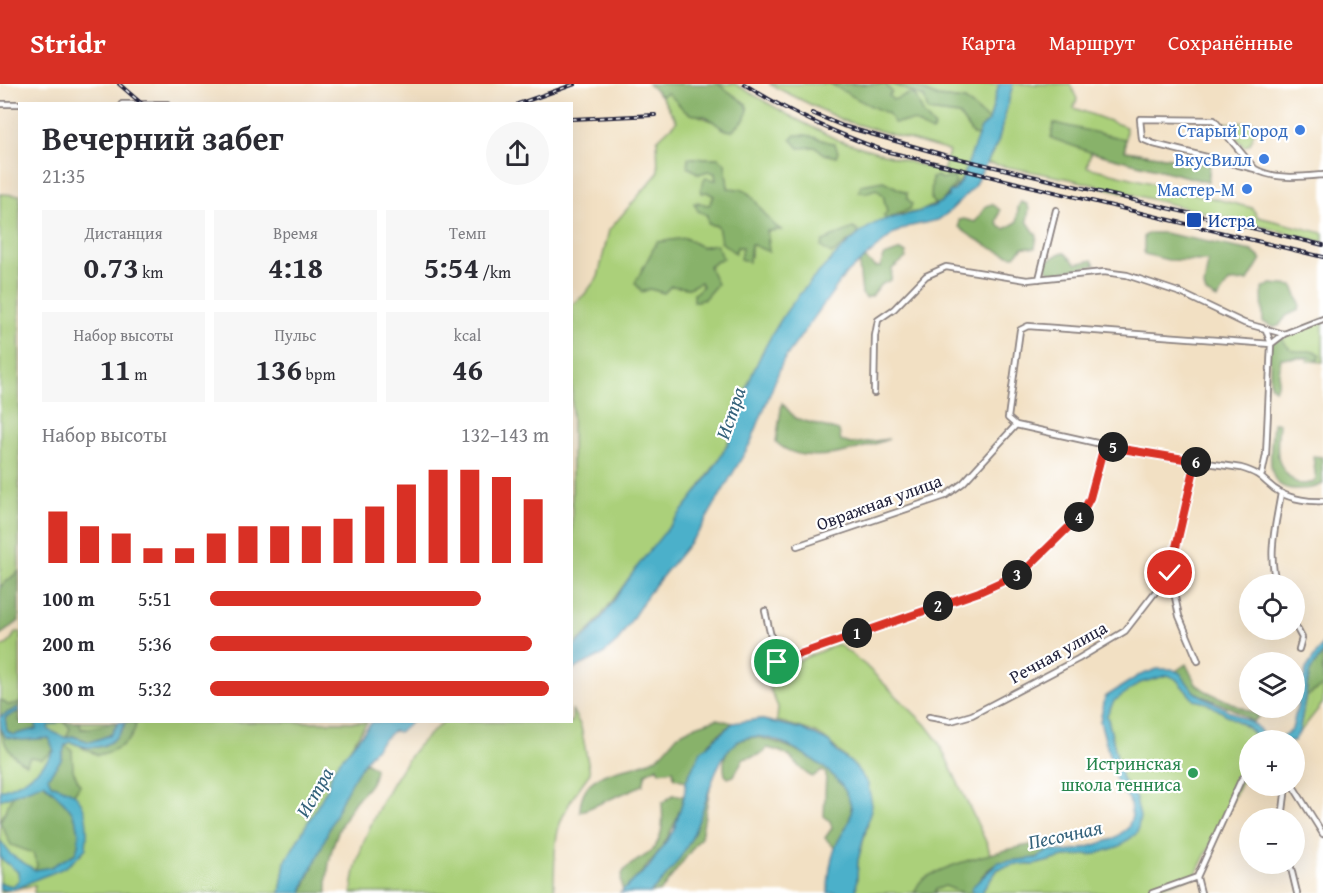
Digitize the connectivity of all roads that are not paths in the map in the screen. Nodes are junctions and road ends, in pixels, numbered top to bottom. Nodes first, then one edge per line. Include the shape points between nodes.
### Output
1 (0, 104) edge
2 (18, 104) edge
3 (1255, 169) junction
4 (1323, 176) edge
5 (1056, 210) dead end
6 (1039, 279) junction
7 (1323, 319) edge
8 (1266, 330) junction
9 (1284, 334) junction
10 (1271, 344) junction
11 (873, 393) dead end
12 (1016, 425) junction
13 (1104, 446) junction
14 (1196, 461) junction
15 (1262, 474) junction
16 (1281, 493) junction
17 (1323, 501) edge
18 (797, 546) dead end
19 (1170, 573) junction
20 (1274, 574) edge
21 (765, 611) dead end
22 (1301, 640) edge
23 (1299, 649) dead end
24 (1198, 661) dead end
25 (929, 717) dead end
26 (1239, 784) edge
27 (1299, 796) edge
28 (1323, 834) edge
29 (1292, 874) edge
30 (1197, 877) junction
31 (1152, 893) edge
32 (1201, 893) edge
33 (1297, 893) edge

1 - 2 street
3 - 3 street via 1214,120 1140,120 1142,139
3 - 4 street via 1284,177
5 - 6 street
6 - 8 street via 1104,272 1127,275 1181,293
6 - 11 street via 1004,278 946,267 926,276 878,320
7 - 9 street
8 - 9 street
8 - 10 street
9 - 10 street
10 - 12 street via 1028,326 1020,330 1008,418
10 - 15 street
12 - 13 street
12 - 18 street, Овражная улица via 963,483 945,496
13 - 14 street
13 - 21 street via 1090,498 1081,515 1023,572 979,592 777,662
14 - 15 street
14 - 19 street, Речная улица
15 - 16 street
16 - 17 street
16 - 20 street via 1272,549
19 - 24 street via 1179,616
19 - 25 street, Речная улица via 1125,631 1107,642 972,715 951,721
22 - 23 street
26 - 30 street
27 - 28 street
29 - 33 street
30 - 31 street
30 - 32 street

